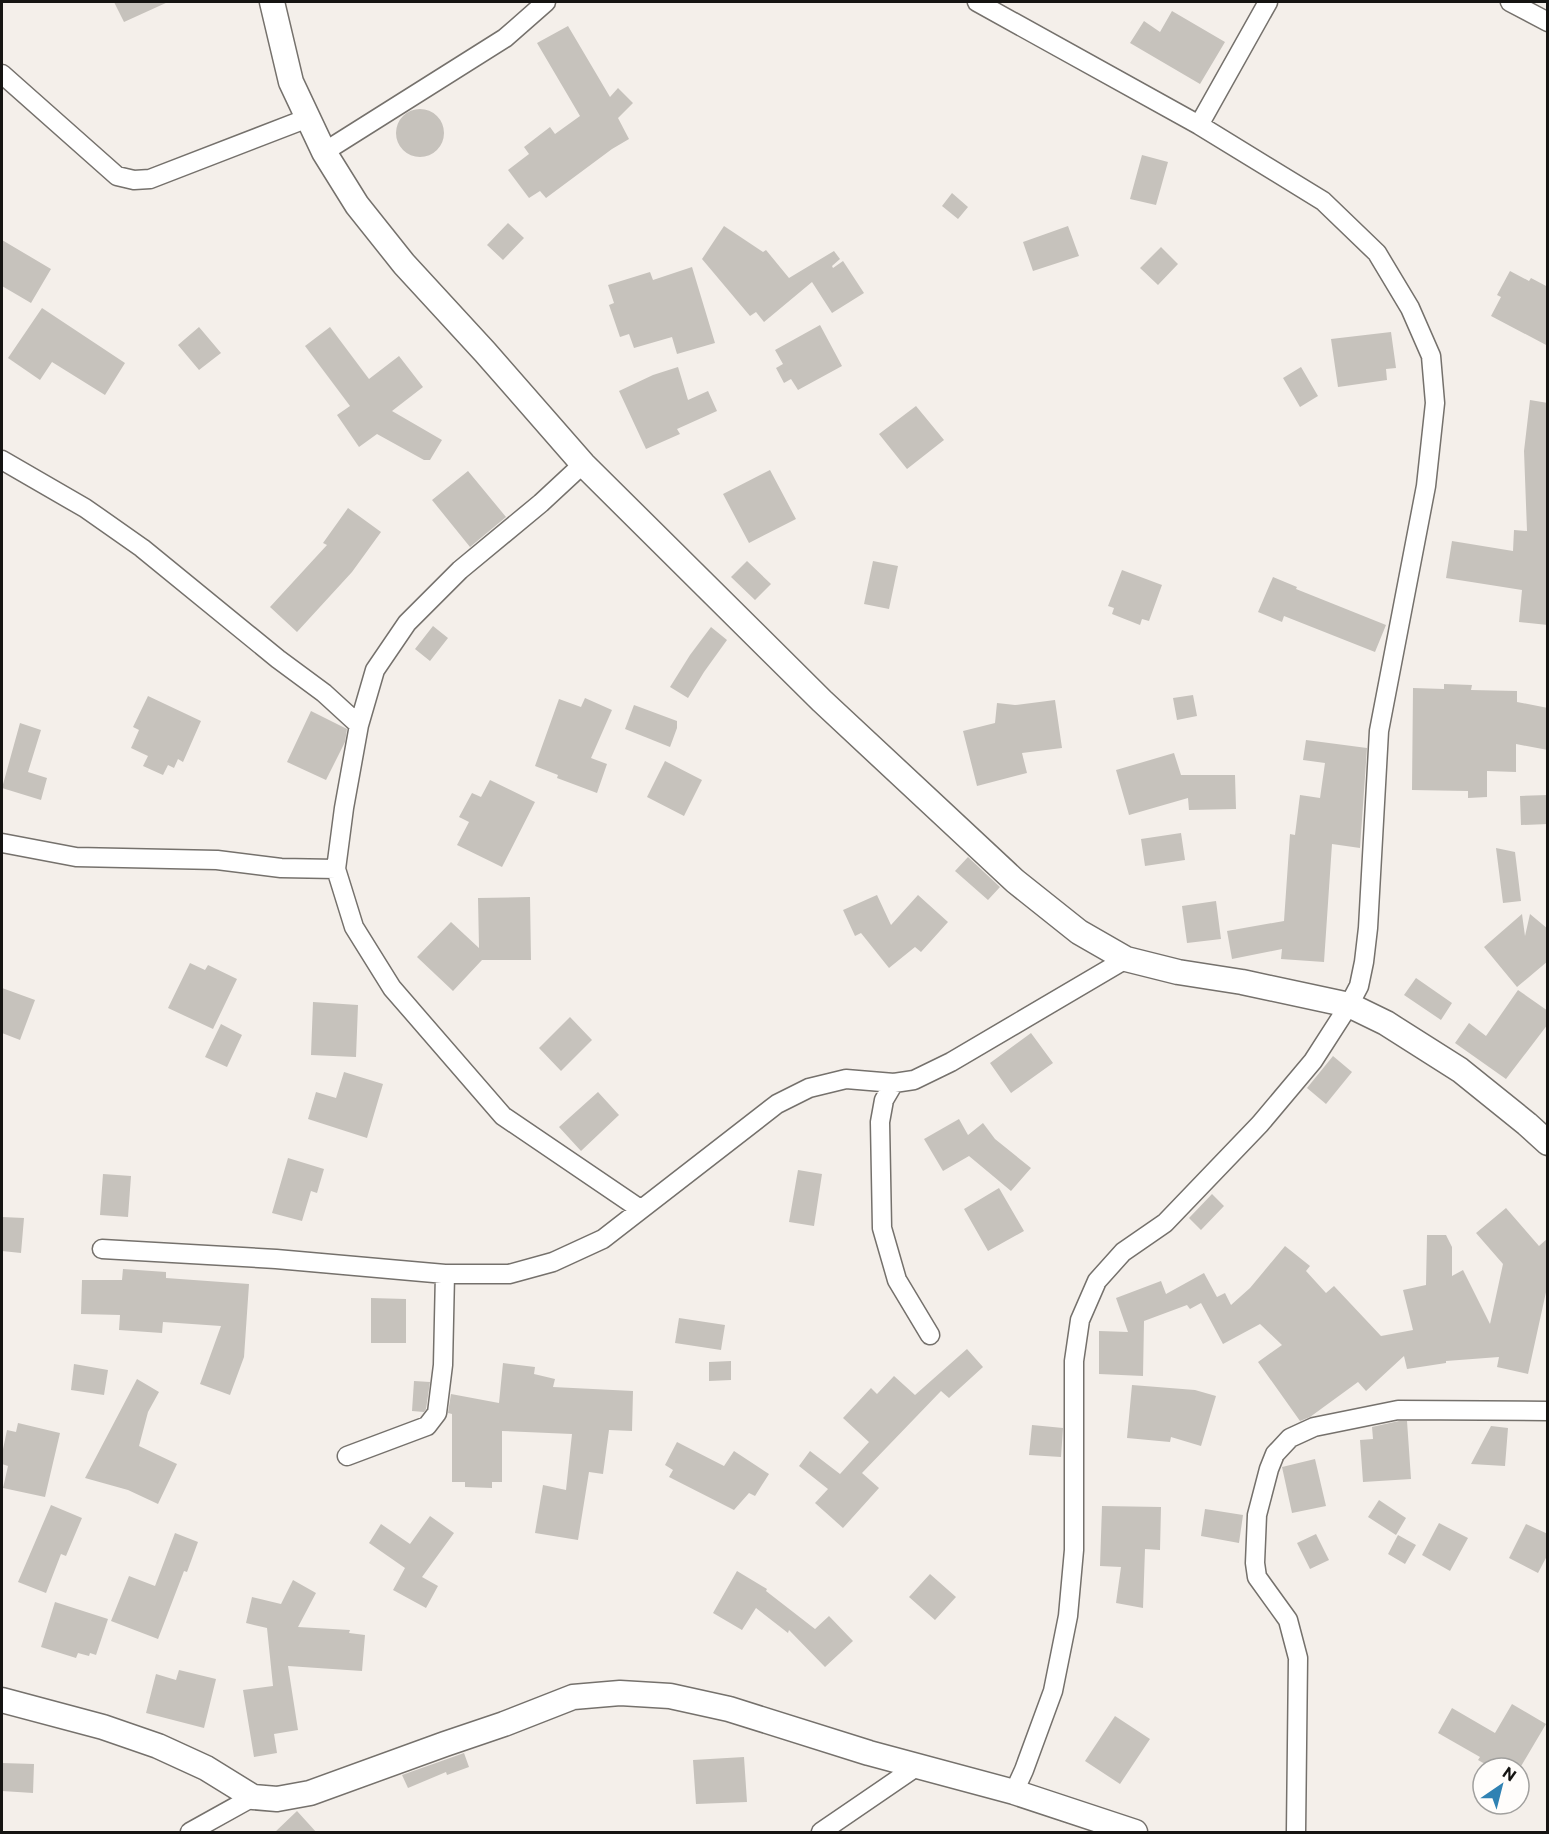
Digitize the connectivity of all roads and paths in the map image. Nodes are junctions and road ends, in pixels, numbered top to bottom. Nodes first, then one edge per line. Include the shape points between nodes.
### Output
1 (272, 2) edge
2 (546, 2) edge
3 (977, 2) edge
4 (1268, 2) edge
5 (1510, 2) edge
6 (1548, 22) edge
7 (2, 74) edge
8 (308, 118) junction
9 (1199, 125) junction
10 (324, 152) junction
11 (2, 460) edge
12 (582, 464) junction
13 (359, 725) junction
14 (2, 843) edge
15 (336, 869) junction
16 (1126, 958) junction
17 (1349, 1005) junction
18 (894, 1083) junction
19 (1548, 1143) edge
20 (640, 1209) junction
21 (102, 1249) dead end
22 (445, 1274) junction
23 (930, 1335) dead end
24 (1548, 1411) edge
25 (347, 1456) dead end
26 (2, 1700) edge
27 (916, 1767) junction
28 (1014, 1792) junction
29 (253, 1797) junction
30 (190, 1833) edge
31 (821, 1833) edge
32 (1135, 1833) edge
33 (1296, 1833) edge

1 - 8 street via 291,82
2 - 10 street via 505,38
3 - 9 street
4 - 9 street
5 - 6 street
7 - 8 street via 117,176 134,180 150,179
8 - 10 street
9 - 17 street via 1323,201 1377,253 1410,308 1431,356 1435,403 1426,486 1379,730 1364,962 1359,986
10 - 12 street via 357,206 404,264
11 - 13 street via 85,508 142,548
12 - 13 street via 460,570 407,622 375,670
12 - 16 street via 822,701 1015,880 1079,932
13 - 15 street
14 - 15 street via 76,857 217,860 280,868
15 - 20 street via 354,927 392,988 503,1116
16 - 17 street
16 - 18 street via 951,1062 914,1080
17 - 19 street via 1386,1023 1460,1070
17 - 28 street via 1313,1061 1260,1124 1165,1223 1123,1252 1097,1281 1080,1320 1074,1361 1074,1550 1068,1616 1053,1691
18 - 20 street via 846,1079 809,1088 777,1104
18 - 23 street via 884,1100 880,1122 882,1228 897,1280
20 - 22 street via 603,1239 553,1262 509,1274
21 - 22 street
22 - 25 street via 443,1365 437,1413 427,1426
24 - 33 street via 1398,1410 1314,1426 1290,1438 1275,1454 1257,1515 1255,1563 1257,1577 1288,1620 1298,1658
26 - 29 street via 158,1746 206,1768
27 - 28 street
27 - 29 street via 729,1709 670,1696 620,1693 573,1697 310,1793 277,1799
27 - 31 street
28 - 32 street
29 - 30 street

